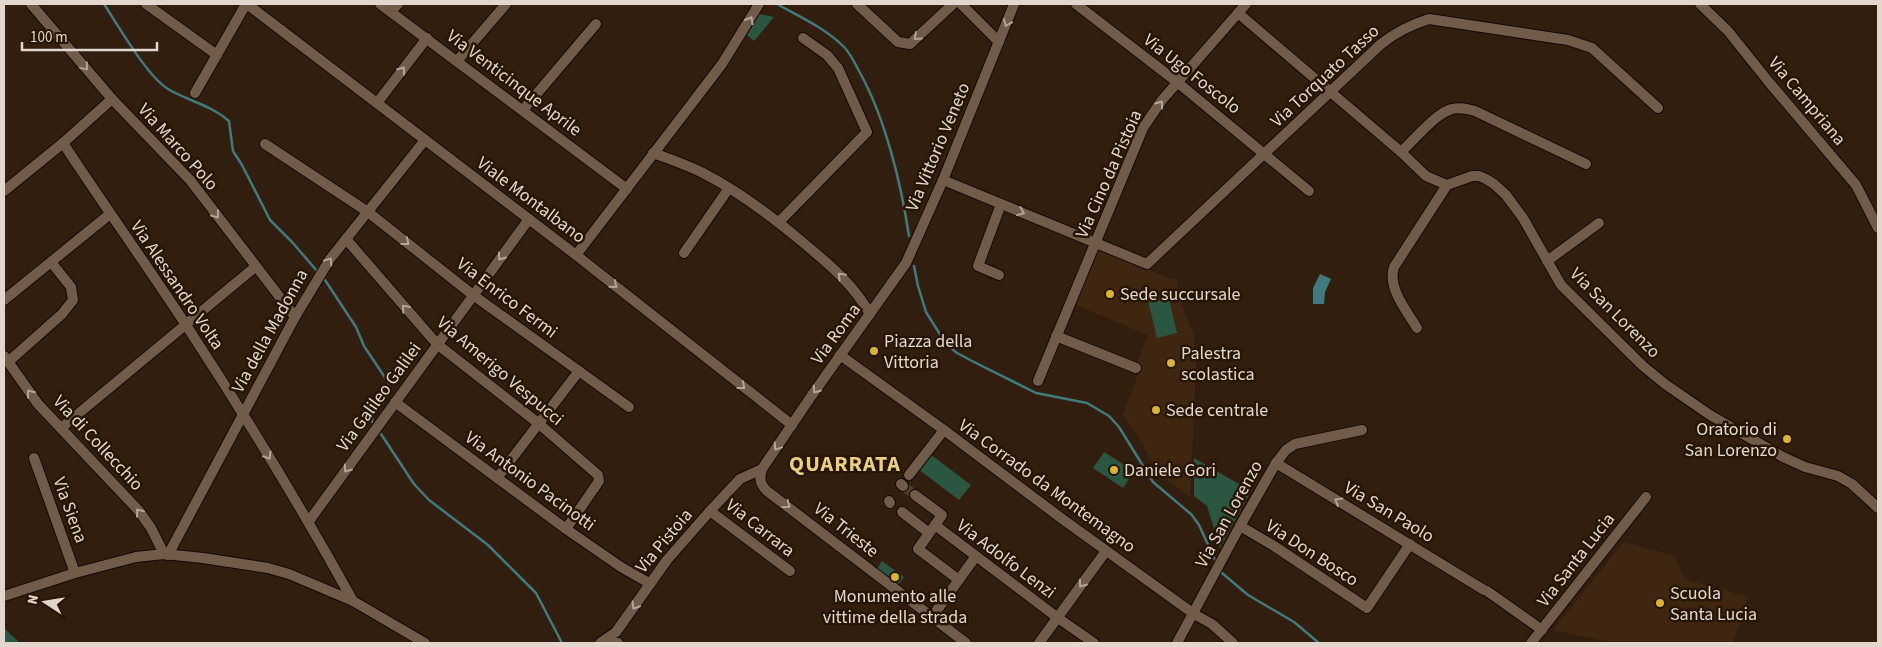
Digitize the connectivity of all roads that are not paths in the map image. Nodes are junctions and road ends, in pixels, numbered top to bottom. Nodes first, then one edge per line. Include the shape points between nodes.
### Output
1 (31, 4) edge
2 (146, 4) edge
3 (247, 4) edge
4 (380, 4) edge
5 (506, 4) edge
6 (759, 4) edge
7 (857, 4) edge
8 (953, 4) edge
9 (961, 4) edge
10 (1014, 4) edge
11 (1076, 4) edge
12 (1700, 4) edge
13 (394, 7) edge
14 (1240, 7) edge
15 (596, 24) dead end
16 (426, 38) junction
17 (803, 38) dead end
18 (999, 42) junction
19 (217, 55) junction
20 (457, 61) junction
21 (1177, 82) junction
22 (195, 93) dead end
23 (1331, 93) junction
24 (112, 99) junction
25 (377, 103) junction
26 (1658, 108) dead end
27 (523, 110) junction
28 (425, 140) junction
29 (63, 143) junction
30 (266, 144) dead end
31 (1401, 152) junction
32 (653, 153) junction
33 (1266, 154) junction
34 (1586, 164) dead end
35 (943, 180) junction
36 (1447, 185) junction
37 (729, 188) junction
38 (627, 189) junction
39 (4, 191) edge
40 (1309, 191) dead end
41 (1001, 204) junction
42 (368, 212) junction
43 (110, 214) junction
44 (529, 219) junction
45 (779, 222) junction
46 (1599, 223) dead end
47 (1878, 228) edge
48 (346, 239) junction
49 (1096, 243) junction
50 (684, 253) dead end
51 (576, 255) junction
52 (1547, 261) junction
53 (51, 262) junction
54 (906, 263) joint
55 (255, 267) junction
56 (999, 275) dead end
57 (473, 294) junction
58 (4, 300) edge
59 (870, 314) junction
60 (295, 317) junction
61 (186, 325) junction
62 (1417, 328) dead end
63 (1056, 336) junction
64 (437, 344) junction
65 (840, 355) junction
66 (6, 359) edge
67 (1136, 368) dead end
68 (579, 370) junction
69 (1038, 381) dead end
70 (395, 402) junction
71 (629, 407) dead end
72 (243, 415) junction
73 (538, 424) junction
74 (792, 425) junction
75 (61, 428) junction
76 (944, 430) junction
77 (1362, 430) dead end
78 (34, 458) dead end
79 (1276, 463) junction
80 (762, 469) junction
81 (909, 475) dead end
82 (497, 478) junction
83 (915, 495) tunnel mouth
84 (1646, 497) dead end
85 (1878, 508) edge
86 (710, 511) junction
87 (902, 512) dead end
88 (309, 521) junction
89 (1240, 526) junction
90 (566, 529) junction
91 (932, 529) junction
92 (1410, 544) junction
93 (1106, 551) junction
94 (166, 555) junction
95 (976, 556) junction
96 (790, 571) dead end
97 (75, 573) junction
98 (959, 580) junction
99 (649, 583) junction
100 (4, 596) edge
101 (353, 601) junction
102 (1194, 614) junction
103 (932, 617) junction
104 (1058, 618) junction
105 (1542, 630) junction
106 (425, 643) edge
107 (601, 643) edge
108 (618, 643) edge
109 (966, 643) edge
110 (1039, 643) edge
111 (1094, 643) edge
112 (1177, 643) edge
113 (1233, 643) edge
114 (1531, 643) edge

1 -> 24 street, Via Marco Polo
2 - 19 street
3 - 19 street
3 - 25 street, Viale Montalbano
4 - 13 street, Via Venticinque Aprile
5 - 20 street
32 -> 6 street via 722,64
8 -> 7 street via 910,44 898,42
9 - 18 street
10 -> 18 street, Via Vittorio Veneto
11 - 21 street, Via Ugo Foscolo
12 - 47 street, Via Campriana via 1728,31 1856,186
13 - 16 street, Via Venticinque Aprile
14 - 21 street, Via Cino da Pistoia
14 - 23 street
15 - 27 street
16 - 20 street, Via Venticinque Aprile
25 -> 16 street
17 - 45 street via 827,55 838,68 867,132
18 - 35 street, Via Vittorio Veneto
19 - 22 street
20 - 27 street, Via Venticinque Aprile
21 - 33 street, Via Ugo Foscolo
49 -> 21 street, Via Cino da Pistoia via 1143,128
23 - 26 street, Via Torquato Tasso via 1394,34 1429,19 1586,45 1599,53
23 - 31 street
23 - 33 street, Via Torquato Tasso
24 - 29 street
24 -> 55 street, Via Marco Polo via 190,180
25 - 28 street, Viale Montalbano
27 - 38 street, Via Venticinque Aprile
28 - 42 street, Via della Madonna
28 - 44 street, Viale Montalbano
29 - 39 street
29 - 43 street, Via Alessandro Volta
30 - 42 street, Via Enrico Fermi
31 - 34 street via 1441,114 1462,108 1475,111
31 - 36 street via 1426,176
32 - 37 street via 702,172
32 - 38 street
33 - 40 street, Via Ugo Foscolo
33 - 49 street, Via Torquato Tasso via 1147,264
35 - 41 street
35 - 54 street, Via Vittorio Veneto
36 - 52 street, Via San Lorenzo via 1472,176 1494,184 1523,218
36 - 62 street via 1394,266 1392,274 1397,293
37 - 45 street
37 - 50 street
38 - 51 street
41 -> 49 street
41 - 56 street via 978,266
42 - 48 street, Via della Madonna
42 -> 57 street, Via Enrico Fermi
43 - 53 street
43 - 61 street, Via Alessandro Volta
44 - 51 street, Viale Montalbano
44 -> 57 street, Via Galileo Galilei
59 -> 45 street via 841,275
46 - 52 street
60 -> 48 street, Via della Madonna
64 -> 48 street, Via Amerigo Vespucci
49 - 63 street, Via Cino da Pistoia
51 -> 74 street, Viale Montalbano
52 - 85 street, Via San Lorenzo via 1562,285 1665,384 1710,415 1783,457 1852,484
53 - 58 street
53 - 66 street via 71,288 73,300 62,314
54 - 59 street, Via Roma
55 - 60 street, Via Marco Polo
55 - 61 street
57 - 64 street, Via Galileo Galilei
57 - 68 street, Via Enrico Fermi
59 - 65 street, Via Roma
60 - 72 street, Via della Madonna
61 - 72 street, Via Alessandro Volta
61 - 75 street
63 - 67 street
63 - 69 street, Via Cino da Pistoia
64 - 70 street, Via Galileo Galilei
64 - 73 street, Via Amerigo Vespucci
65 -> 74 street, Via Roma
65 - 76 street, Via Corrado da Montemagno
75 -> 66 street, Via di Collecchio via 38,404
68 - 71 street, Via Enrico Fermi
68 - 73 street
70 - 82 street, Via Antonio Pacinotti
70 -> 88 street, Via Galileo Galilei
72 -> 88 street, Via Alessandro Volta
72 - 94 street, Via della Madonna
73 - 82 street
73 - 90 street, Via Amerigo Vespucci via 598,476 599,481
74 -> 80 street
94 -> 75 street, Via di Collecchio via 139,511
76 - 81 street
76 - 93 street, Via Corrado da Montemagno
77 - 79 street, Via San Lorenzo via 1294,444
78 - 97 street, Via Siena
79 - 89 street, Via San Lorenzo
92 -> 79 street, Via San Paolo
80 - 86 street, Via Pistoia via 740,479
80 -> 103 street, Via Trieste via 760,481 767,491
82 - 90 street, Via Antonio Pacinotti
83 - 91 street via 942,516
84 - 105 street, Via Santa Lucia
86 - 96 street, Via Carrara
86 - 99 street, Via Pistoia
87 - 91 street, Via Adolfo Lenzi
88 - 101 street, Via Alessandro Volta
89 - 92 street, Via Don Bosco via 1367,608
89 - 102 street, Via San Lorenzo
90 - 99 street, Via Antonio Pacinotti
91 - 95 street, Via Adolfo Lenzi
91 - 98 street via 918,549
92 - 105 street, Via San Paolo via 1486,590
93 - 102 street, Via Corrado da Montemagno
93 -> 104 street
94 - 97 street via 136,557
94 - 101 street via 268,568
95 - 98 street
95 - 104 street, Via Adolfo Lenzi
97 - 100 street
98 - 103 street
99 -> 107 street, Via Pistoia via 628,617
101 - 106 street
102 - 112 street, Via San Lorenzo
102 - 113 street, Via Corrado da Montemagno via 1212,624
103 - 109 street, Via Trieste
104 - 110 street
104 - 111 street, Via Adolfo Lenzi
105 - 114 street, Via Santa Lucia
107 - 108 street

